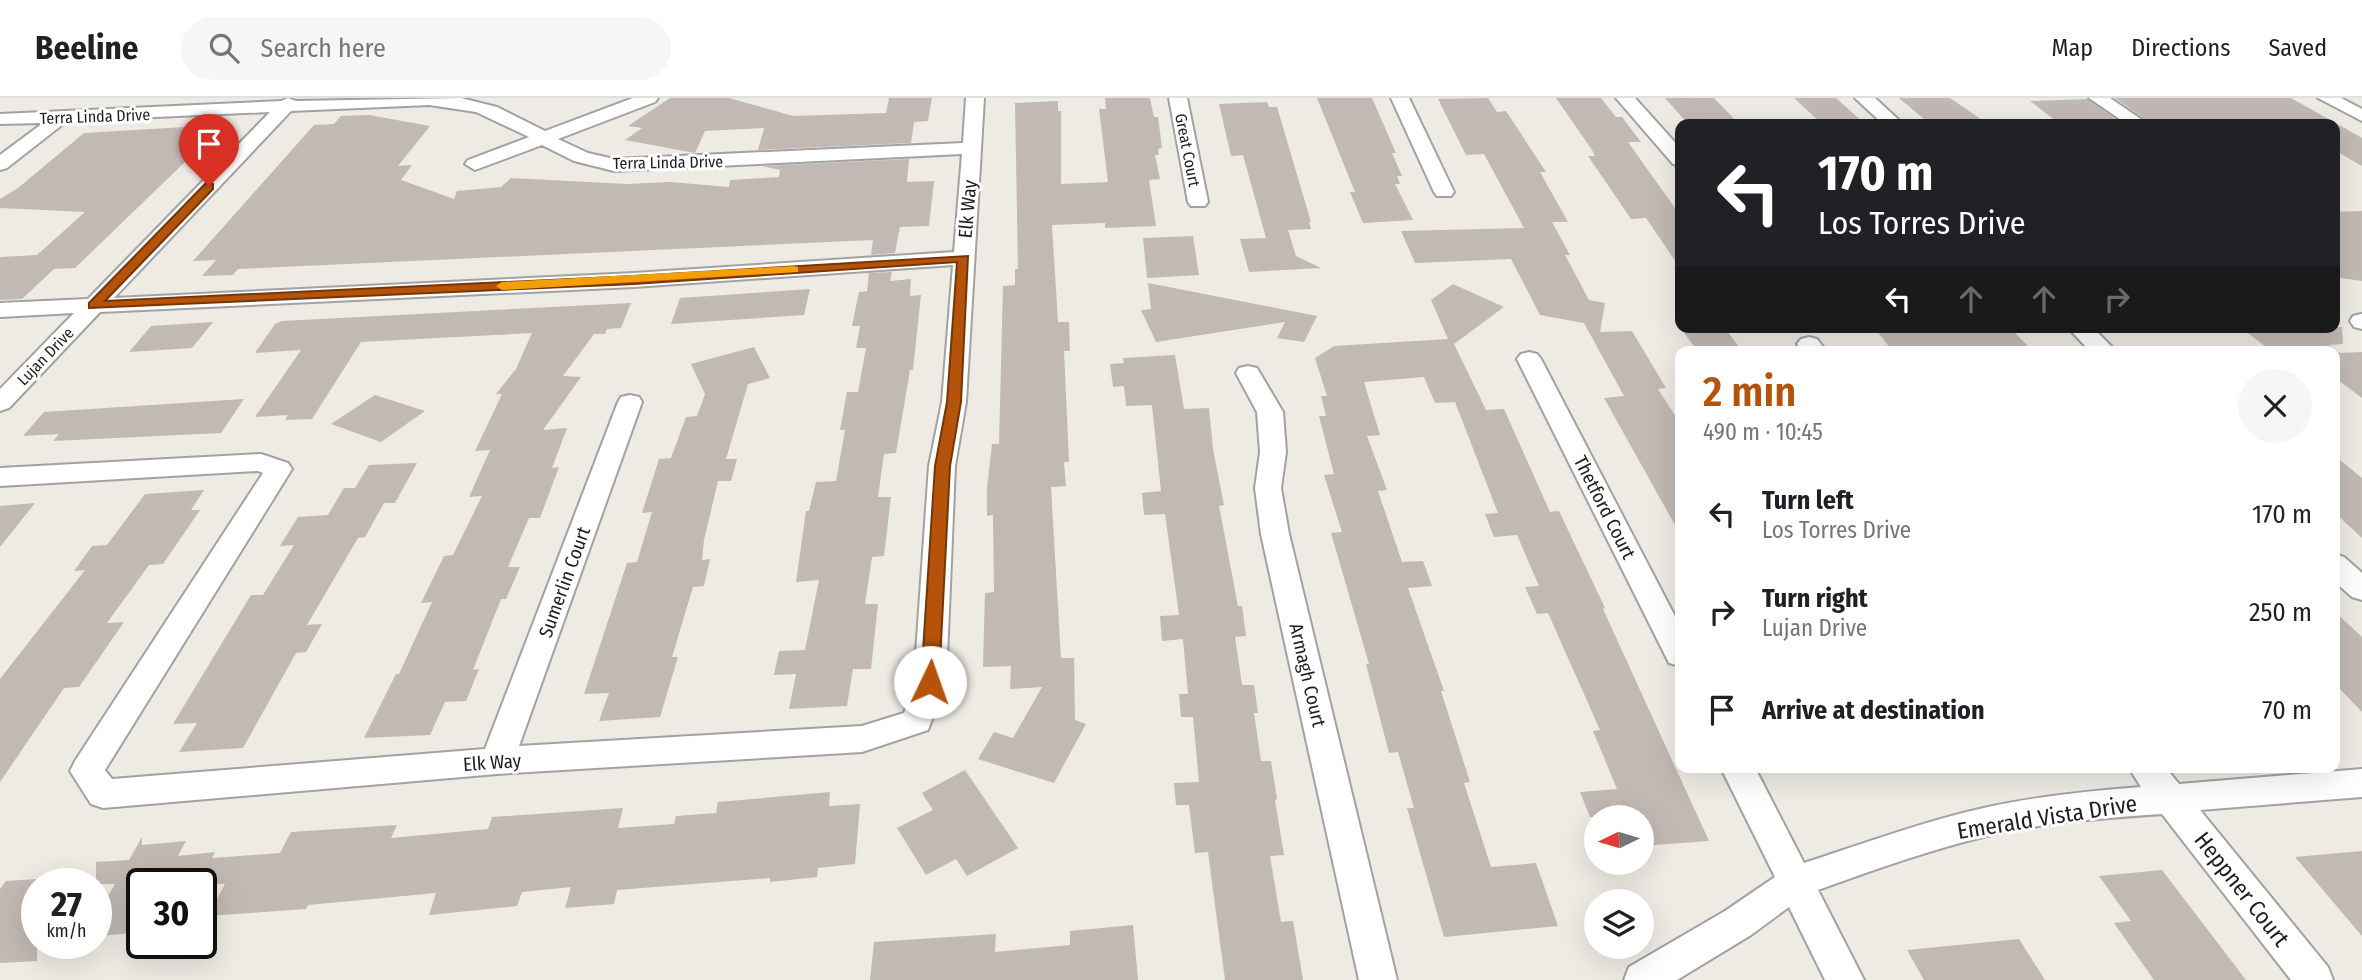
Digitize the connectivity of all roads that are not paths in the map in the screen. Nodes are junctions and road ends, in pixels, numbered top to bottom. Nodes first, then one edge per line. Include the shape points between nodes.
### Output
1 (85, 98) edge
2 (649, 98) edge
3 (975, 98) edge
4 (1178, 98) edge
5 (1400, 98) edge
6 (1625, 98) edge
7 (1864, 98) edge
8 (2098, 98) edge
9 (2327, 98) edge
10 (290, 102) edge
11 (2362, 116) edge
12 (61, 117) junction
13 (0, 119) edge
14 (1888, 119) edge
15 (2131, 119) edge
16 (542, 139) junction
17 (972, 148) junction
18 (1675, 154) edge
19 (0, 164) edge
20 (475, 164) dead end
21 (1444, 192) dead end
22 (1198, 202) dead end
23 (964, 258) junction
24 (94, 306) junction
25 (0, 310) edge
26 (2085, 333) edge
27 (2099, 346) edge
28 (1530, 359) dead end
29 (1248, 373) dead end
30 (630, 402) dead end
31 (0, 403) edge
32 (0, 477) edge
33 (2340, 570) edge
34 (2362, 590) edge
35 (1675, 645) edge
36 (497, 761) junction
37 (1741, 773) edge
38 (2150, 773) edge
39 (2362, 783) edge
40 (2170, 799) junction
41 (1796, 882) junction
42 (1378, 980) edge
43 (1643, 980) edge
44 (1845, 980) edge
45 (2314, 980) edge

1 - 12 street
2 - 16 street
3 - 17 street, Elk Way
4 - 22 street, Great Court
5 - 21 street
6 - 18 street
7 - 14 street
8 - 15 street
9 - 11 street
10 - 12 street, Terra Linda Drive
10 - 16 street, Terra Linda Drive via 448,102 496,113
10 - 24 street, Lujan Drive
12 - 13 street, Terra Linda Drive
12 - 19 street
16 - 17 street, Terra Linda Drive via 579,158 614,165
16 - 20 street
17 - 23 street, Elk Way
23 - 24 street via 634,280
23 - 36 street, Elk Way via 954,402 942,466 930,682 917,721 862,738
24 - 25 street
24 - 31 street, Lujan Drive
26 - 27 street
28 - 35 street, Thetford Court
29 - 42 street, Armagh Court via 1270,412 1273,452 1268,488 1275,534
30 - 36 street, Sumerlin Court
32 - 36 street, Elk Way via 261,462 279,469 87,771 103,794
33 - 34 street
37 - 41 street
38 - 40 street, Heppner Court
39 - 40 street, Emerald Vista Drive
40 - 41 street, Emerald Vista Drive via 2082,806 1989,821
40 - 45 street, Heppner Court
41 - 43 street, Emerald Vista Drive
41 - 44 street

